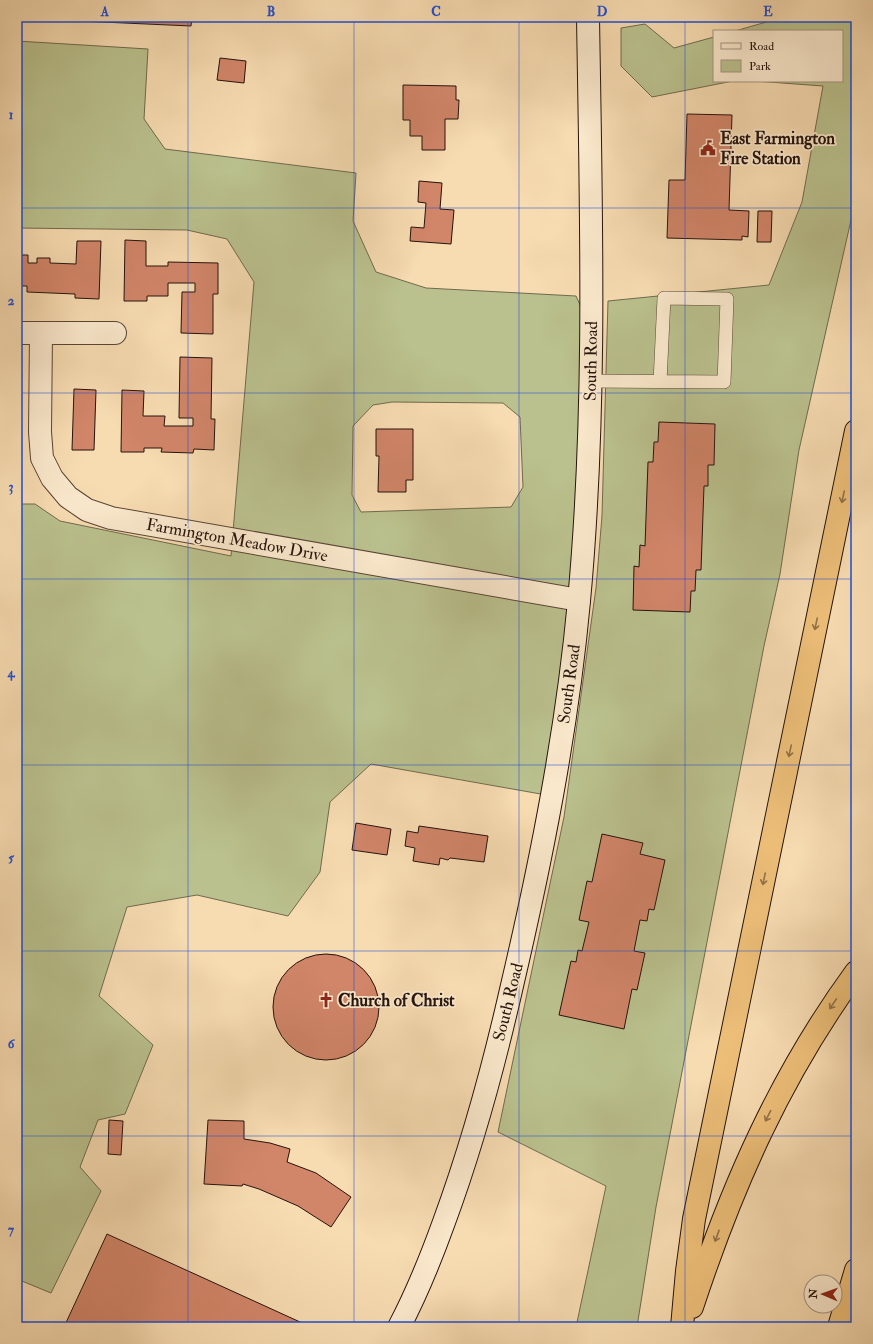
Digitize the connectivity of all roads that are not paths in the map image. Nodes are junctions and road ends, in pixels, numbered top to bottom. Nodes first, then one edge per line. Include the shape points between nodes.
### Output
1 (588, 17) edge
2 (17, 333) edge
3 (41, 333) junction
4 (115, 333) dead end
5 (590, 381) junction
6 (660, 382) junction
7 (856, 431) edge
8 (579, 600) junction
9 (856, 972) edge
10 (856, 1270) edge
11 (399, 1327) edge
12 (682, 1327) edge
13 (686, 1327) edge
14 (839, 1327) edge

1 - 5 main road, South Road via 592,331
2 - 3 main road
3 - 4 main road
3 - 8 main road, Farmington Meadow Drive via 42,458 52,478 68,497 88,510 111,518
5 - 6 lane
5 - 8 main road, South Road via 586,512
6 - 6 lane via 724,382 727,299 664,298
7 -> 12 highway via 694,1219
8 - 11 main road, South Road via 570,687 556,774 505,1018 462,1174 434,1250
9 -> 13 highway via 804,1050 758,1137 725,1214
10 - 14 highway

